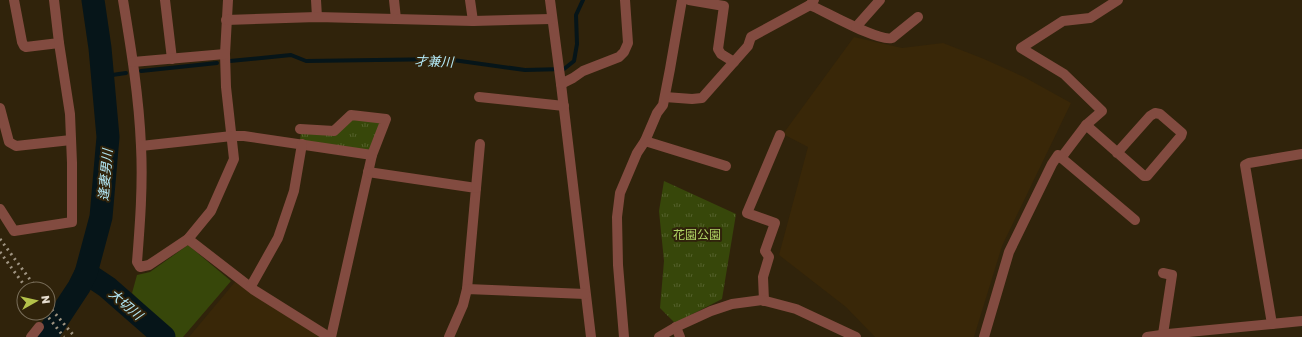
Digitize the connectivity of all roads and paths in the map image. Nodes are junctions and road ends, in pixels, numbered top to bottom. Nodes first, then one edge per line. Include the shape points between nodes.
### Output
1 (14, 0) edge
2 (54, 0) edge
3 (123, 0) edge
4 (164, 0) edge
5 (228, 0) edge
6 (316, 0) edge
7 (394, 0) edge
8 (470, 0) edge
9 (550, 0) edge
10 (625, 0) edge
11 (682, 0) edge
12 (689, 0) edge
13 (880, 0) edge
14 (1118, 0) edge
15 (812, 2) edge
16 (317, 17) junction
17 (918, 17) dead end
18 (396, 18) junction
19 (551, 19) junction
20 (226, 20) junction
21 (473, 21) junction
22 (856, 27) junction
23 (59, 43) junction
24 (225, 54) junction
25 (172, 59) junction
26 (133, 62) junction
27 (734, 62) junction
28 (560, 74) junction
29 (479, 97) dead end
30 (664, 97) junction
31 (564, 106) junction
32 (0, 108) edge
33 (1086, 125) junction
34 (300, 129) dead end
35 (780, 135) dead end
36 (232, 136) junction
37 (71, 140) junction
38 (645, 141) junction
39 (302, 144) junction
40 (480, 144) dead end
41 (141, 146) junction
42 (1117, 153) junction
43 (1302, 154) edge
44 (372, 156) junction
45 (1061, 158) junction
46 (726, 166) dead end
47 (368, 172) junction
48 (476, 188) junction
49 (0, 209) edge
50 (1134, 220) dead end
51 (188, 239) junction
52 (1163, 273) dead end
53 (250, 286) junction
54 (467, 289) junction
55 (585, 294) junction
56 (764, 301) junction
57 (1302, 321) edge
58 (1272, 324) junction
59 (39, 326) dead end
60 (676, 327) junction
61 (1163, 334) junction
62 (31, 337) edge
63 (330, 337) edge
64 (449, 337) edge
65 (591, 337) edge
66 (624, 337) edge
67 (659, 337) edge
68 (680, 337) edge
69 (856, 337) edge
70 (984, 337) edge
71 (1147, 337) edge

1 - 23 street via 24,46
2 - 23 street
3 - 26 street
4 - 25 street
5 - 20 street
6 - 16 street
7 - 18 street
8 - 21 street
9 - 19 street
10 - 28 street via 628,43 624,52 619,57 583,71 573,78
11 - 30 street
12 - 27 street via 724,6 718,49
13 - 22 street
14 - 33 street via 1090,18 1063,21 1021,48 1064,74 1102,111
15 - 22 street
15 - 27 street via 751,37 748,46
16 - 18 street
16 - 20 street
17 - 22 street via 888,39
18 - 21 street
19 - 21 street
19 - 28 street
20 - 24 street
23 - 37 street via 70,114
24 - 25 street
24 - 36 street
25 - 26 street
26 - 41 street
27 - 30 street via 702,98
28 - 31 street
29 - 31 street
30 - 38 street via 663,105
31 - 55 street
32 - 37 street via 9,142 16,146
33 - 42 street
33 - 45 street
34 - 44 street via 334,131 351,116 386,119
35 - 56 street via 747,212 775,223 765,251 769,257 763,277
36 - 39 street
36 - 41 street
36 - 51 street via 234,159 211,210
37 - 49 street via 72,222 14,231
38 - 46 street
38 - 66 street via 626,176 620,193 617,217
39 - 44 street
39 - 53 street via 287,215 278,238
40 - 48 street
41 - 51 street via 137,262 140,267 149,265
42 - 42 street via 1147,176 1182,133 1160,114 1155,113
43 - 58 street via 1246,165
44 - 47 street
45 - 50 street
45 - 70 street via 1058,155 1052,164 1009,252
47 - 48 street
47 - 63 street
48 - 54 street
51 - 53 street
52 - 61 street via 1172,275
53 - 63 street
54 - 55 street
54 - 64 street via 464,305
55 - 65 street
56 - 60 street via 732,304
56 - 69 street via 796,309
57 - 58 street
58 - 61 street
59 - 62 street
60 - 67 street
60 - 68 street
61 - 71 street

